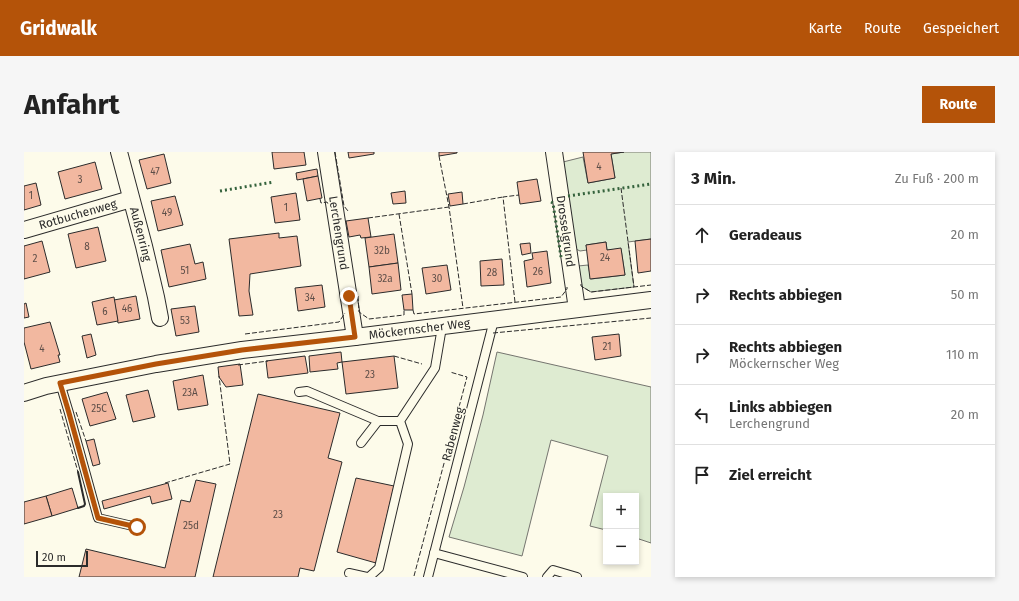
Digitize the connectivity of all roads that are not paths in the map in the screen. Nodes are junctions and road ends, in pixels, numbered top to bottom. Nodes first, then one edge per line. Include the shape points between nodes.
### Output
1 (118, 152) edge
2 (326, 152) edge
3 (554, 152) edge
4 (131, 199) junction
5 (24, 230) edge
6 (651, 300) edge
7 (577, 310) junction
8 (160, 318) dead end
9 (494, 320) junction
10 (442, 326) junction
11 (355, 337) junction
12 (60, 383) junction
13 (299, 392) dead end
14 (24, 393) edge
15 (378, 421) junction
16 (400, 421) junction
17 (361, 443) dead end
18 (137, 527) dead end
19 (434, 553) junction
20 (349, 573) dead end
21 (368, 577) edge
22 (428, 577) edge
23 (523, 577) edge
24 (547, 577) edge
25 (577, 577) edge

1 - 4 street, Außenring
2 - 11 street, Lerchengrund
3 - 7 street, Drosselgrund
4 - 5 street, Rotbuchenweg
4 - 8 street, Außenring
6 - 7 street, Möckernscher Weg
7 - 9 street, Möckernscher Weg
9 - 10 street, Möckernscher Weg
9 - 19 lane, Rabenweg
10 - 11 street, Möckernscher Weg
10 - 16 lane via 435,368
11 - 12 street, Möckernscher Weg via 242,350
12 - 14 street, Möckernscher Weg
12 - 18 lane via 98,518
13 - 15 lane via 307,391
15 - 16 lane
15 - 17 lane
16 - 21 lane via 408,444 379,568
19 - 22 lane, Rabenweg
19 - 23 lane
20 - 21 lane
24 - 25 lane via 553,570

